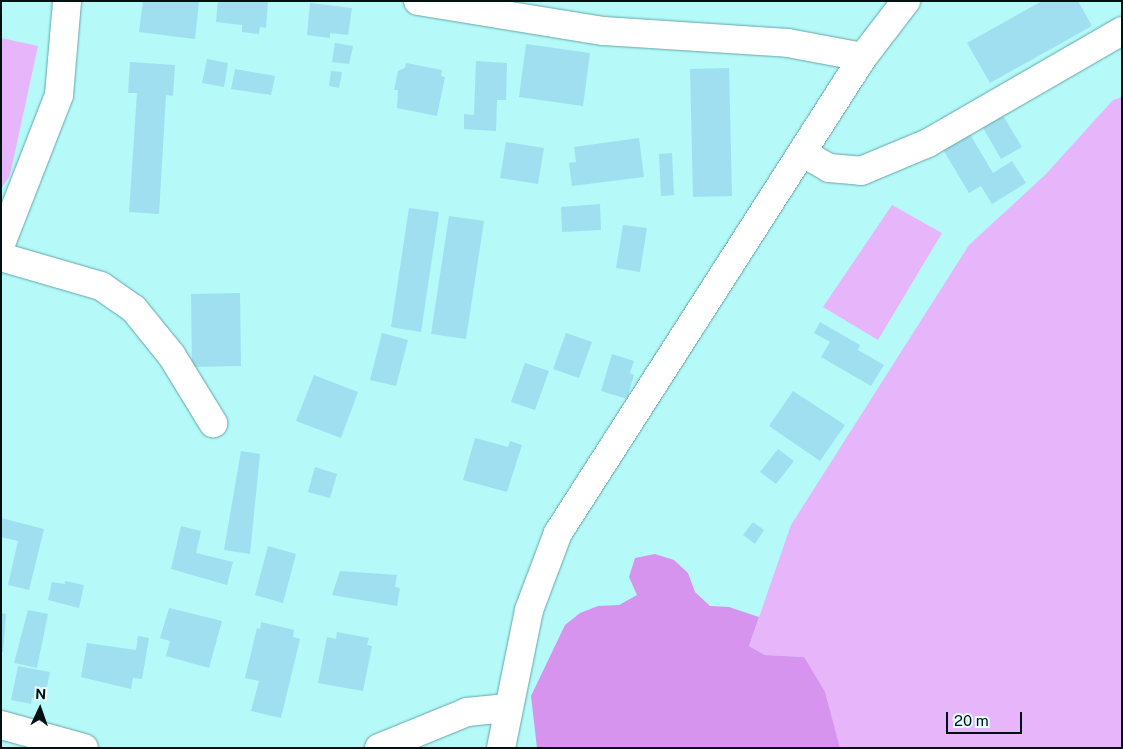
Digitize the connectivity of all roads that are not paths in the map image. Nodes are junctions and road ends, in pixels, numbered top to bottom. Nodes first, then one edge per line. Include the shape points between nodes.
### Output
1 (67, 1) edge
2 (418, 1) edge
3 (906, 1) edge
4 (1122, 31) edge
5 (863, 57) junction
6 (803, 153) junction
7 (1, 244) edge
8 (1, 257) edge
9 (212, 423) dead end
10 (507, 708) junction
11 (1, 725) edge
12 (84, 748) edge
13 (379, 748) edge
14 (501, 748) edge

1 - 7 street via 60,95
2 - 5 street via 604,31 788,43
3 - 5 street
4 - 6 street via 928,143 861,171 828,168
5 - 6 street
6 - 10 street via 558,532 529,610
8 - 9 street via 101,286 134,309 172,356
10 - 13 street via 467,712
10 - 14 street
11 - 12 street

